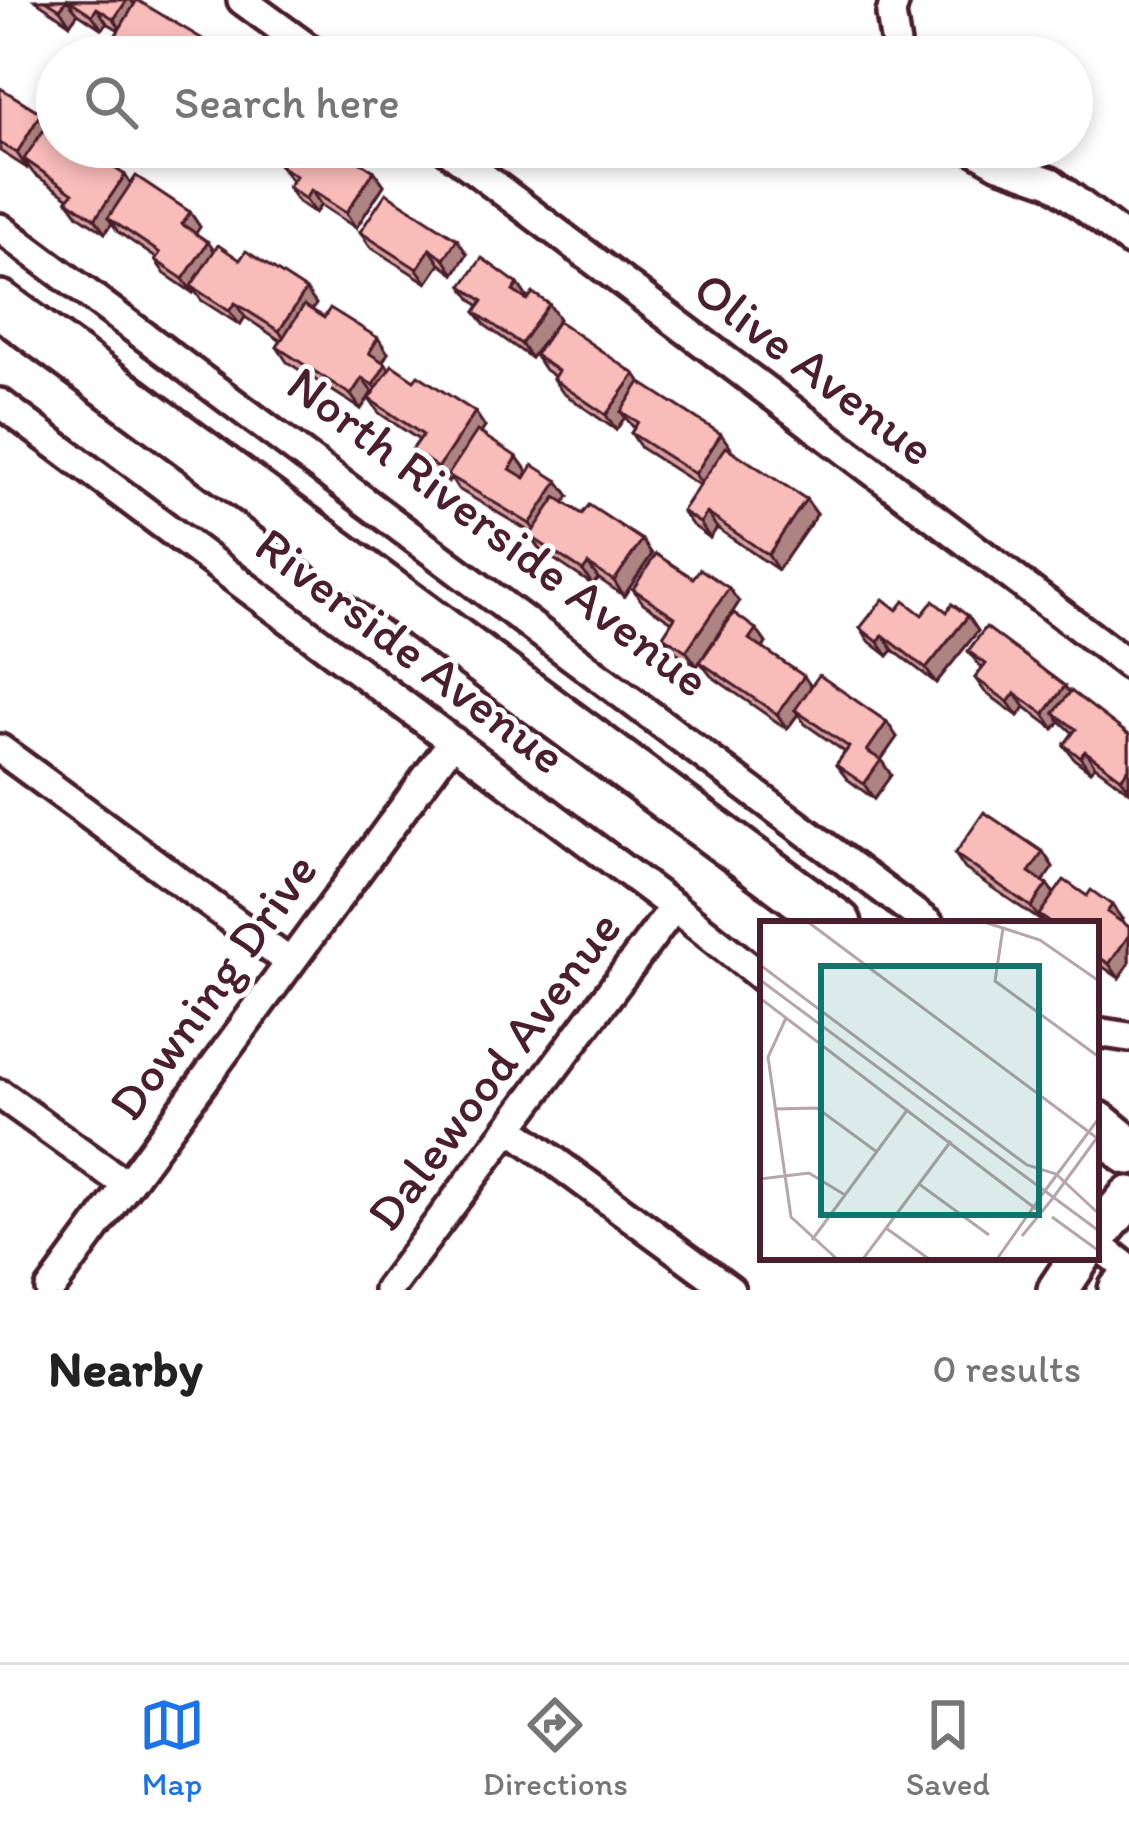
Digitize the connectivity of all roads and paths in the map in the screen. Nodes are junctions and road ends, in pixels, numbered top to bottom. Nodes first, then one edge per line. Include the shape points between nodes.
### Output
1 (242, 0) edge
2 (895, 0) edge
3 (291, 36) edge
4 (895, 36) edge
5 (471, 168) edge
6 (1011, 168) edge
7 (0, 229) edge
8 (1129, 241) edge
9 (0, 304) edge
10 (0, 403) edge
11 (1129, 665) edge
12 (453, 741) junction
13 (0, 748) edge
14 (674, 907) junction
15 (834, 921) edge
16 (925, 921) edge
17 (289, 962) junction
18 (760, 976) edge
19 (1099, 1032) edge
20 (1129, 1036) edge
21 (0, 1094) edge
22 (1099, 1126) edge
23 (510, 1128) junction
24 (1129, 1151) edge
25 (125, 1184) junction
26 (1129, 1197) edge
27 (1099, 1236) edge
28 (1099, 1243) edge
29 (1078, 1260) edge
30 (1129, 1269) edge
31 (1129, 1279) edge
32 (50, 1290) edge
33 (388, 1290) edge
34 (730, 1290) edge
35 (1058, 1290) edge
36 (1119, 1290) edge

1 - 3 street
2 - 4 street
5 - 11 street, Olive Avenue
6 - 8 street via 1051,182
7 - 16 street, North Riverside Avenue
9 - 15 main road
10 - 12 street, Riverside Avenue
12 - 14 street, Riverside Avenue
12 - 17 street, Downing Drive
13 - 17 street
14 - 18 street, Riverside Avenue
14 - 23 street, Dalewood Avenue
17 - 25 street, Downing Drive
19 - 20 street
21 - 25 street
22 - 24 main road
23 - 33 street, Dalewood Avenue
23 - 34 street
25 - 32 street, Downing Drive
26 - 27 main road
28 - 30 street
29 - 35 main road
31 - 36 main road

